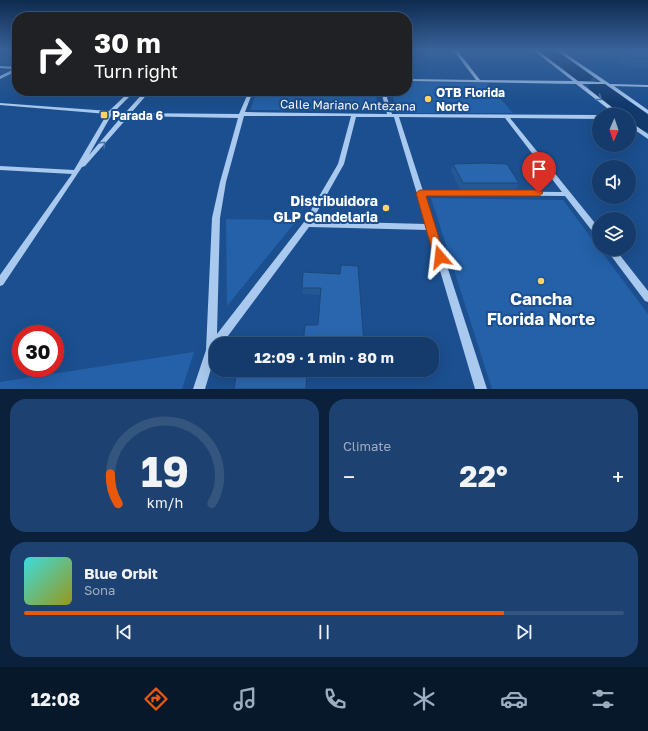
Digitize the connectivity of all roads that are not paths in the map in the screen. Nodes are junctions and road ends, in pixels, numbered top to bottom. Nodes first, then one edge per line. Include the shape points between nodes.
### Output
1 (469, 68) edge
2 (559, 68) edge
3 (585, 68) edge
4 (12, 72) edge
5 (0, 78) edge
6 (412, 80) edge
7 (479, 81) junction
8 (577, 82) junction
9 (608, 84) junction
10 (648, 86) edge
11 (128, 96) edge
12 (143, 96) edge
13 (249, 96) edge
14 (386, 96) edge
15 (0, 104) edge
16 (610, 108) edge
17 (111, 112) junction
18 (648, 112) edge
19 (126, 114) junction
20 (241, 115) junction
21 (354, 115) junction
22 (393, 115) junction
23 (507, 116) junction
24 (592, 117) edge
25 (636, 129) edge
26 (648, 138) edge
27 (0, 168) edge
28 (76, 172) junction
29 (420, 193) junction
30 (568, 194) junction
31 (307, 224) junction
32 (592, 225) edge
33 (431, 227) junction
34 (615, 256) edge
35 (0, 280) edge
36 (648, 298) edge
37 (211, 337) edge
38 (221, 337) edge
39 (209, 356) edge
40 (199, 389) edge
41 (481, 389) edge

1 - 7 street
2 - 8 street
3 - 9 street
4 - 5 street
6 - 7 street
7 - 8 street
8 - 9 street
8 -> 16 street
9 - 10 street
9 - 18 street
11 - 17 street
12 - 19 street
13 - 20 street
14 - 22 street
15 - 17 street, Calle Mariano Antezana
17 - 19 street, Calle Mariano Antezana
17 - 28 street
19 - 20 street, Calle Mariano Antezana
28 -> 19 street via 108,139
20 - 21 street, Calle Mariano Antezana
20 - 37 street via 216,218
21 - 22 street, Calle Mariano Antezana
21 - 31 street via 341,164
22 - 23 street, Calle Mariano Antezana
22 - 29 street
23 - 24 street, Calle Mariano Antezana
23 - 30 street
25 - 26 street
27 - 28 street
28 - 35 street
29 - 30 street
29 - 33 street
30 - 32 street
31 - 33 street
31 - 38 street
33 - 41 street
34 - 36 street
39 - 40 street

